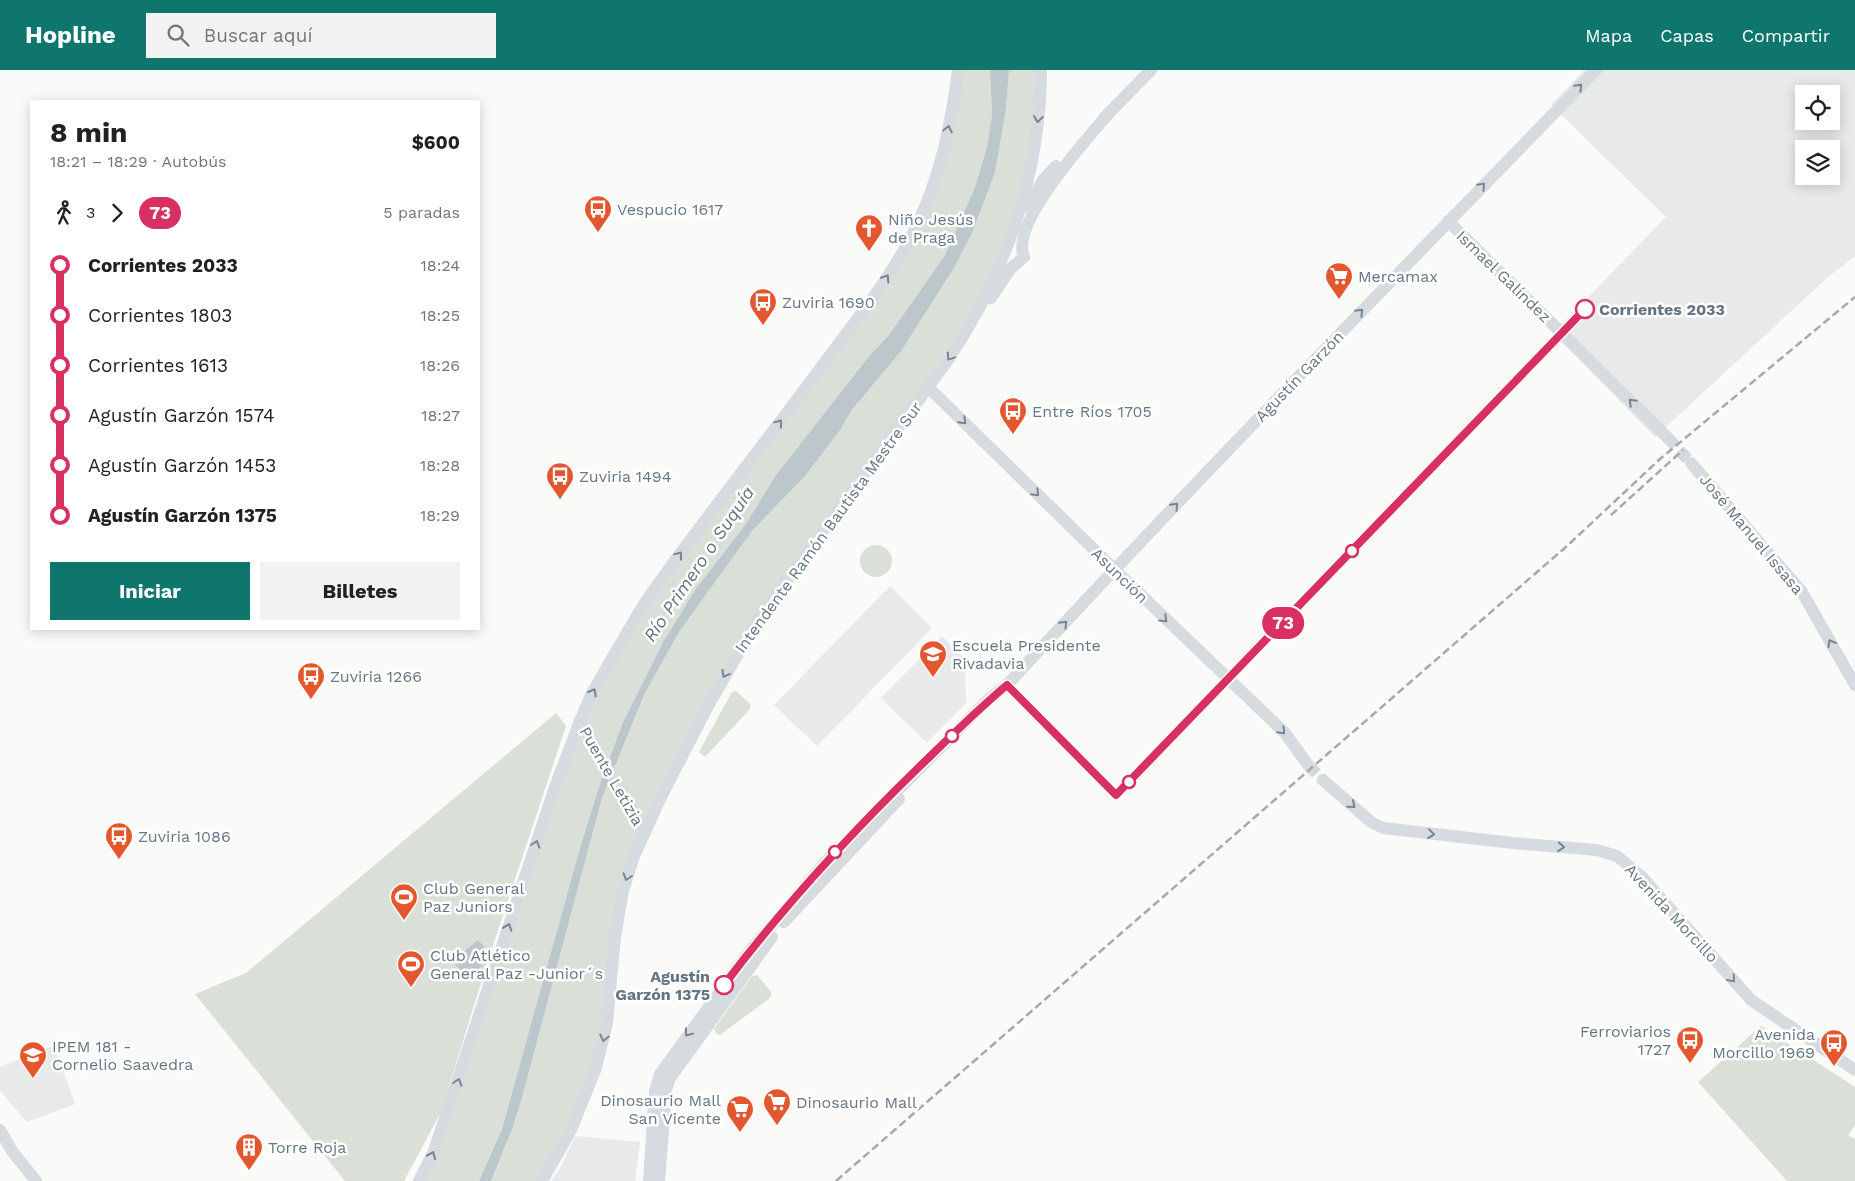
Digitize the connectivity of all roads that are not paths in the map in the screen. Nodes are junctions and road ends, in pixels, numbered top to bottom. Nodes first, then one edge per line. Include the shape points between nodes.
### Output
1 (958, 70) edge
2 (1041, 70) edge
3 (1151, 70) edge
4 (1596, 70) edge
5 (1109, 113) junction
6 (1448, 221) junction
7 (1010, 241) junction
8 (970, 326) junction
9 (928, 387) junction
10 (1667, 436) tunnel mouth
11 (1691, 462) tunnel mouth
12 (1114, 569) junction
13 (1007, 685) junction
14 (1855, 685) edge
15 (583, 726) junction
16 (1308, 765) tunnel mouth
17 (1323, 780) tunnel mouth
18 (643, 829) junction
19 (1855, 1070) edge
20 (0, 1130) edge
21 (36, 1181) edge
22 (419, 1181) edge
23 (542, 1181) edge
24 (649, 1181) edge
25 (658, 1181) edge

15 -> 1 main road via 591,695 644,604 878,291 913,232 933,186 945,146
2 -> 7 main road, Intendente Ramón Bautista Mestre Sur via 1033,158
3 - 5 main road
6 -> 4 main road, Agustín Garzón
5 - 7 main road via 1042,180
5 - 8 main road via 1056,177 1039,203 1021,242 1024,257 1011,268
10 -> 6 main road, Ismael Galíndez
12 -> 6 main road, Agustín Garzón
7 - 8 main road, Intendente Ramón Bautista Mestre Sur
8 -> 9 main road, Intendente Ramón Bautista Mestre Sur
9 -> 12 main road, Asunción
9 -> 18 main road, Intendente Ramón Bautista Mestre Sur via 820,532 740,648
14 -> 11 main road, José Manuel Issasa via 1802,592
13 -> 12 main road, Agustín Garzón
12 -> 16 main road, Asunción via 1285,733
13 -> 24 main road, Agustín Garzón via 824,864 749,952 664,1066 655,1091
13 - 25 main road, Agustín Garzón via 993,706 883,815 786,919 674,1070 666,1090
15 - 18 main road, Puente Letizia
22 -> 15 main road via 434,1151 555,787
17 -> 19 main road, Avenida Morcillo via 1371,822 1383,828 1513,844 1597,850 1617,856 1642,877 1751,1000
18 -> 23 main road, Intendente Ramón Bautista Mestre Sur via 623,891 602,1049 581,1108
20 - 21 main road

